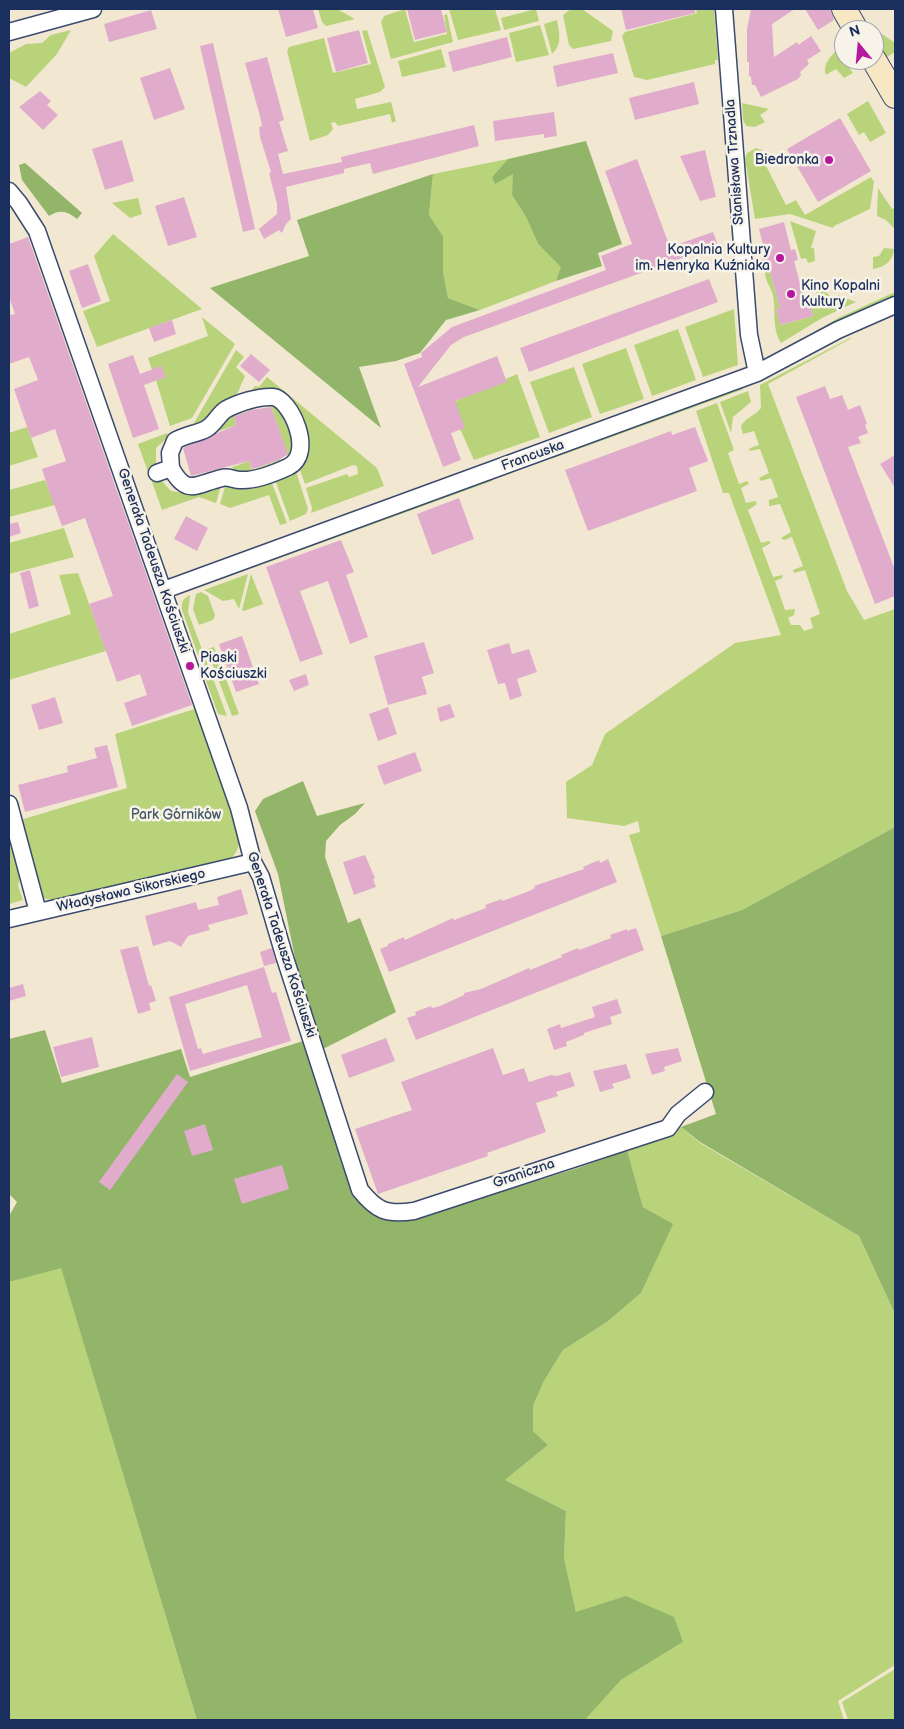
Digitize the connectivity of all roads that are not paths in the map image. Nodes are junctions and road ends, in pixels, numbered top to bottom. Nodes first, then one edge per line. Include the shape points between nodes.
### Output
1 (94, 9) edge
2 (724, 9) edge
3 (844, 9) edge
4 (850, 20) edge
5 (9, 32) edge
6 (880, 70) edge
7 (895, 96) edge
8 (9, 191) edge
9 (895, 305) edge
10 (757, 373) junction
11 (164, 470) joint
12 (164, 590) junction
13 (9, 804) edge
14 (253, 862) junction
15 (38, 912) junction
16 (9, 918) edge
17 (705, 1092) dead end
18 (352, 1168) joint

1 - 5 street
2 - 10 street, Stanisława Trznadla via 749,335
3 - 4 street
6 - 7 street
8 - 12 street, Generała Tadeusza Kościuszki via 37,231
9 - 10 street, Francuska via 838,330
10 - 12 street, Francuska
11 - 11 street via 174,441 207,429 225,410 262,397 275,396 284,402 302,448 300,457 288,467 250,479 224,477 187,487
12 - 14 street, Generała Tadeusza Kościuszki via 240,808
13 - 15 street
14 - 15 street, Władysława Sikorskiego
14 - 18 street, Generała Tadeusza Kościuszki via 261,877
15 - 16 street, Władysława Sikorskiego
17 - 18 street, Graniczna via 678,1114 668,1128 414,1211 386,1212 373,1206 360,1190

